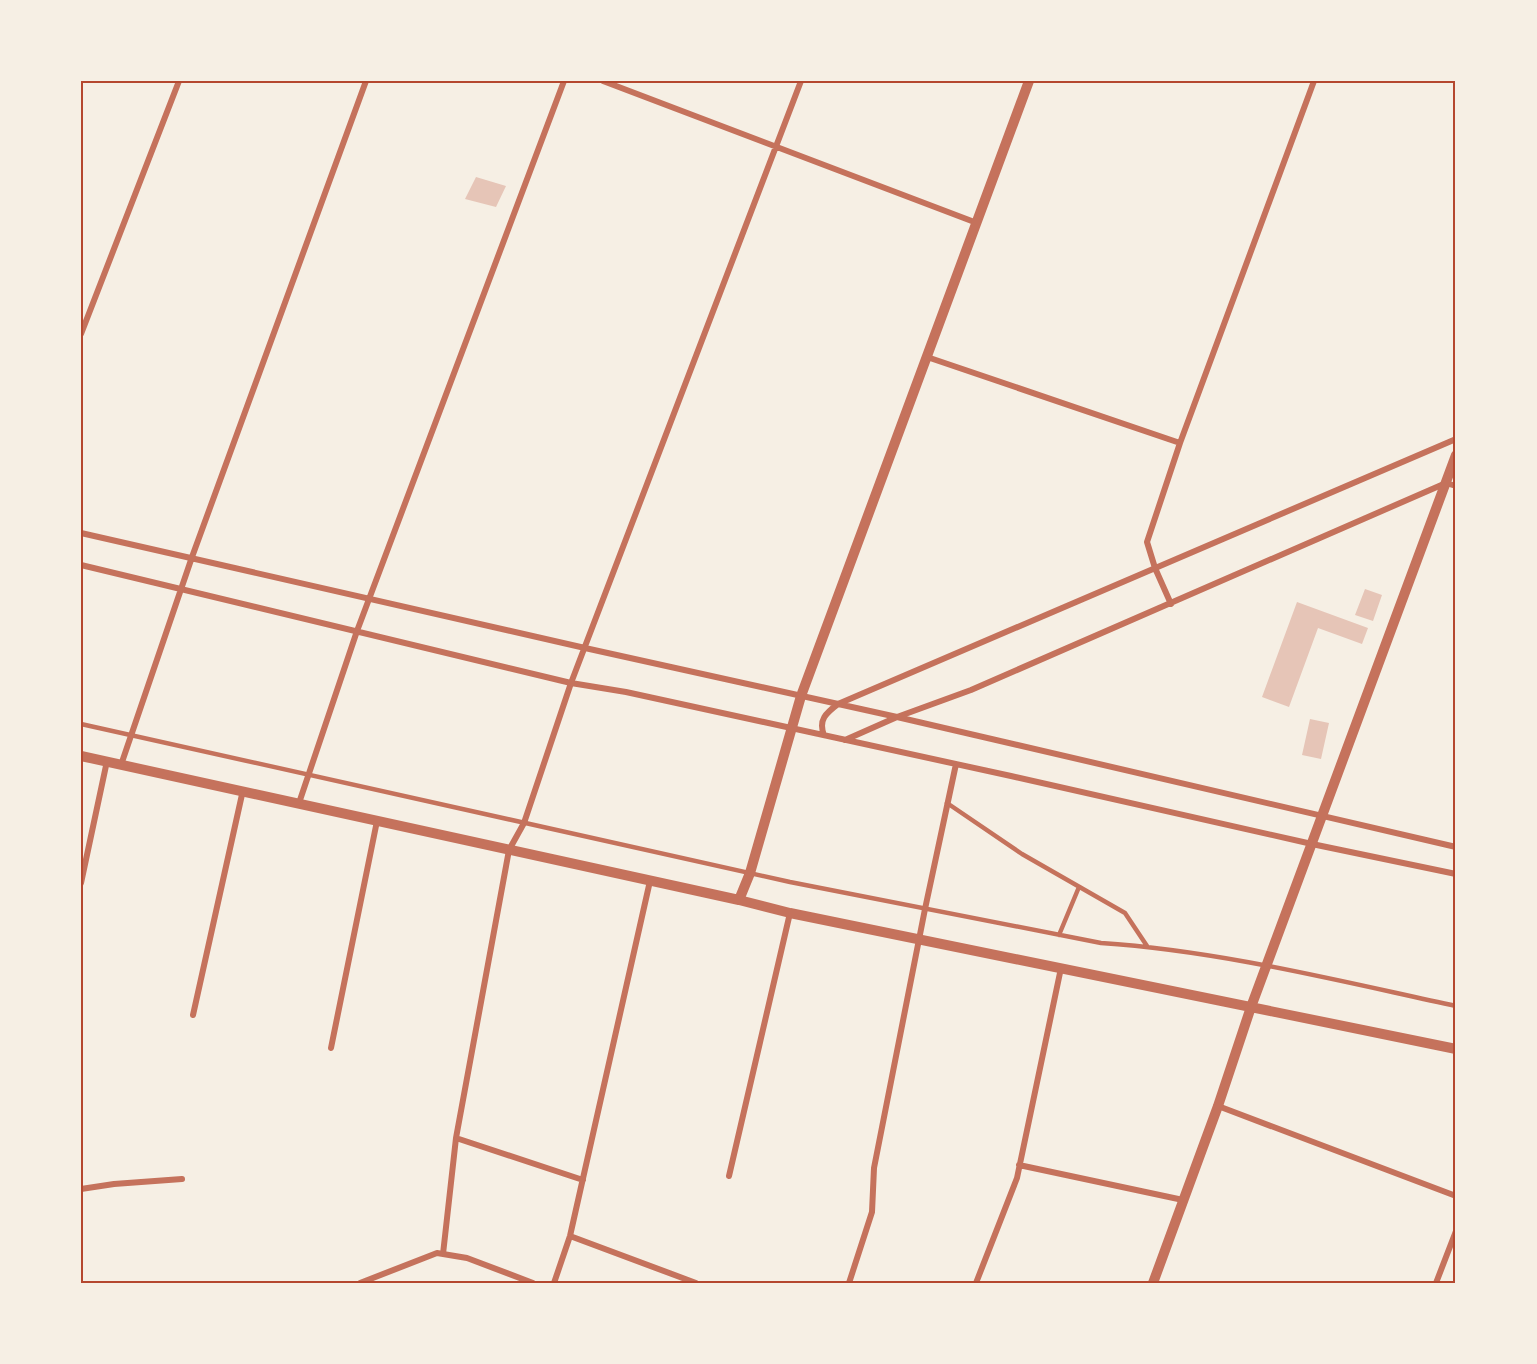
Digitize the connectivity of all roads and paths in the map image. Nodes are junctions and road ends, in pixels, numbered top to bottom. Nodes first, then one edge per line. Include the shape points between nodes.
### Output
1 (179, 81) edge
2 (366, 81) edge
3 (564, 81) edge
4 (603, 81) edge
5 (801, 81) edge
6 (1029, 81) edge
7 (1314, 81) edge
8 (776, 148) junction
9 (977, 223) junction
10 (81, 334) edge
11 (927, 357) junction
12 (1456, 439) edge
13 (1180, 443) junction
14 (1456, 455) edge
15 (1453, 482) edge
16 (81, 533) edge
17 (192, 557) junction
18 (81, 565) edge
19 (1155, 568) junction
20 (181, 589) junction
21 (370, 598) junction
22 (1172, 604) junction
23 (357, 631) junction
24 (585, 648) junction
25 (571, 682) junction
26 (801, 696) junction
27 (838, 704) junction
28 (897, 717) junction
29 (81, 724) edge
30 (792, 728) junction
31 (130, 735) junction
32 (824, 735) junction
33 (845, 740) junction
34 (81, 756) edge
35 (107, 761) junction
36 (956, 764) junction
37 (121, 765) junction
38 (307, 775) junction
39 (243, 790) junction
40 (299, 803) junction
41 (947, 803) junction
42 (1322, 816) junction
43 (377, 821) junction
44 (524, 823) junction
45 (1312, 844) junction
46 (1456, 847) edge
47 (509, 850) junction
48 (750, 873) junction
49 (1456, 874) edge
50 (650, 881) junction
51 (81, 883) edge
52 (1079, 887) junction
53 (739, 900) junction
54 (925, 909) junction
55 (790, 913) junction
56 (1059, 935) junction
57 (919, 939) junction
58 (1147, 946) junction
59 (1267, 966) junction
60 (1061, 968) junction
61 (1456, 1006) edge
62 (1251, 1007) junction
63 (193, 1015) dead end
64 (331, 1048) dead end
65 (1456, 1049) edge
66 (1218, 1106) junction
67 (456, 1138) junction
68 (1019, 1166) junction
69 (729, 1176) dead end
70 (182, 1179) dead end
71 (583, 1180) junction
72 (81, 1189) edge
73 (1456, 1196) edge
74 (1183, 1200) junction
75 (1456, 1231) edge
76 (570, 1236) junction
77 (443, 1254) junction
78 (360, 1283) edge
79 (533, 1283) edge
80 (554, 1283) edge
81 (696, 1283) edge
82 (849, 1283) edge
83 (976, 1283) edge
84 (1153, 1283) edge
85 (1436, 1283) edge

1 - 10 street
2 - 17 street
3 - 21 street
4 - 8 street
5 - 8 street
6 - 9 street
7 - 13 street
8 - 9 street
8 - 24 street
9 - 11 street
11 - 13 street
11 - 26 street
12 - 19 street
13 - 19 street via 1147,542
14 - 15 street
15 - 22 street
15 - 42 street
16 - 17 street
17 - 20 street
17 - 21 street
18 - 20 street
19 - 22 street
19 - 27 street
20 - 23 street
20 - 31 street
21 - 23 street
21 - 24 street
22 - 28 street via 971,690
23 - 25 street
23 - 38 street
24 - 25 street
24 - 26 street
25 - 30 street
25 - 44 street
26 - 27 street
26 - 30 street
27 - 28 street
27 - 32 street via 822,718 820,727
28 - 33 street
28 - 42 street
29 - 31 lane
30 - 32 street
30 - 48 street
31 - 37 street
31 - 38 lane
32 - 33 street
33 - 36 street
34 - 35 street
35 - 37 street
35 - 51 street
36 - 41 street
36 - 45 street
37 - 39 street
38 - 40 street
38 - 44 lane
39 - 40 street
39 - 63 street
40 - 43 street
41 - 52 lane
41 - 54 street
42 - 45 street
42 - 46 street
43 - 47 street
43 - 64 street
44 - 47 street
44 - 48 lane
45 - 49 street
45 - 59 street
47 - 50 street
47 - 67 street
48 - 53 street
48 - 54 lane
50 - 53 street
50 - 71 street
52 - 56 lane
52 - 58 lane via 1125,913
53 - 55 street
54 - 56 lane
54 - 57 street
55 - 57 street
55 - 69 street
56 - 58 lane
57 - 60 street
57 - 82 street via 874,1168 872,1212
58 - 59 lane
59 - 61 lane
59 - 62 street
60 - 62 street
60 - 68 street
62 - 65 street
62 - 66 street
66 - 73 street
66 - 74 street
67 - 71 street
67 - 77 street
68 - 74 street
68 - 83 street
70 - 72 street
71 - 76 street
74 - 84 street
75 - 85 street
76 - 80 street
76 - 81 street
77 - 78 street
77 - 79 street via 467,1258

